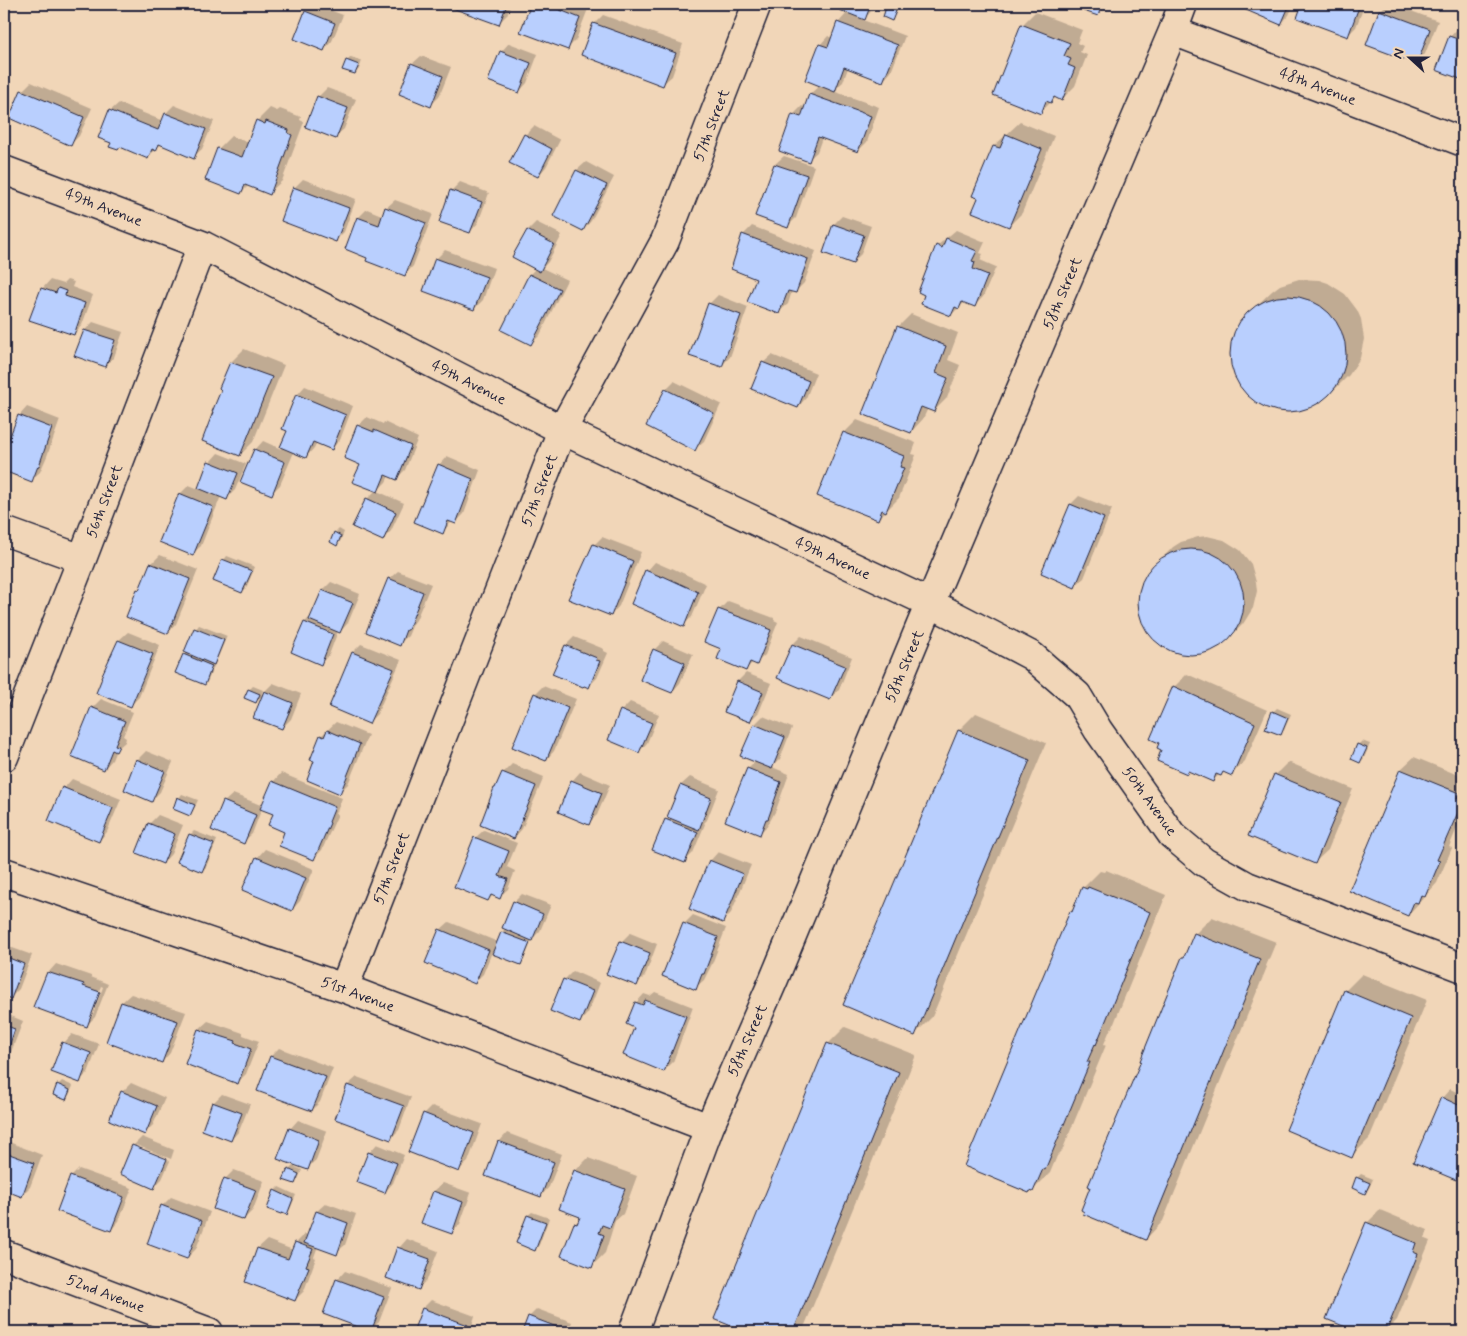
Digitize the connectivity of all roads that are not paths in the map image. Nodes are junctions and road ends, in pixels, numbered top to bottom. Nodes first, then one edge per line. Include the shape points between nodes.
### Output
1 (757, 4) edge
2 (1183, 4) edge
3 (1173, 31) junction
4 (1463, 142) edge
5 (4, 170) edge
6 (202, 245) junction
7 (562, 430) junction
8 (4, 531) edge
9 (82, 559) junction
10 (930, 603) junction
11 (4, 757) edge
12 (4, 872) edge
13 (1463, 968) edge
14 (344, 988) junction
15 (708, 1128) junction
16 (4, 1254) edge
17 (209, 1332) edge
18 (633, 1332) edge

1 - 7 street, 57th Street via 665,241
2 - 3 street, 58th Street
3 - 4 street, 48th Avenue
3 - 10 street, 58th Street
5 - 6 street, 49th Avenue
6 - 7 street, 49th Avenue
6 - 9 street, 56th Street
7 - 10 street, 49th Avenue
7 - 14 street, 57th Street
8 - 9 street
9 - 11 street, 56th Street
10 - 13 street, 50th Avenue via 1032,656 1077,695 1172,835 1204,862 1247,886
10 - 15 street, 58th Street via 774,980
12 - 14 street, 51st Avenue
14 - 15 street, 51st Avenue
15 - 18 street, 58th Street
16 - 17 street, 52nd Avenue

